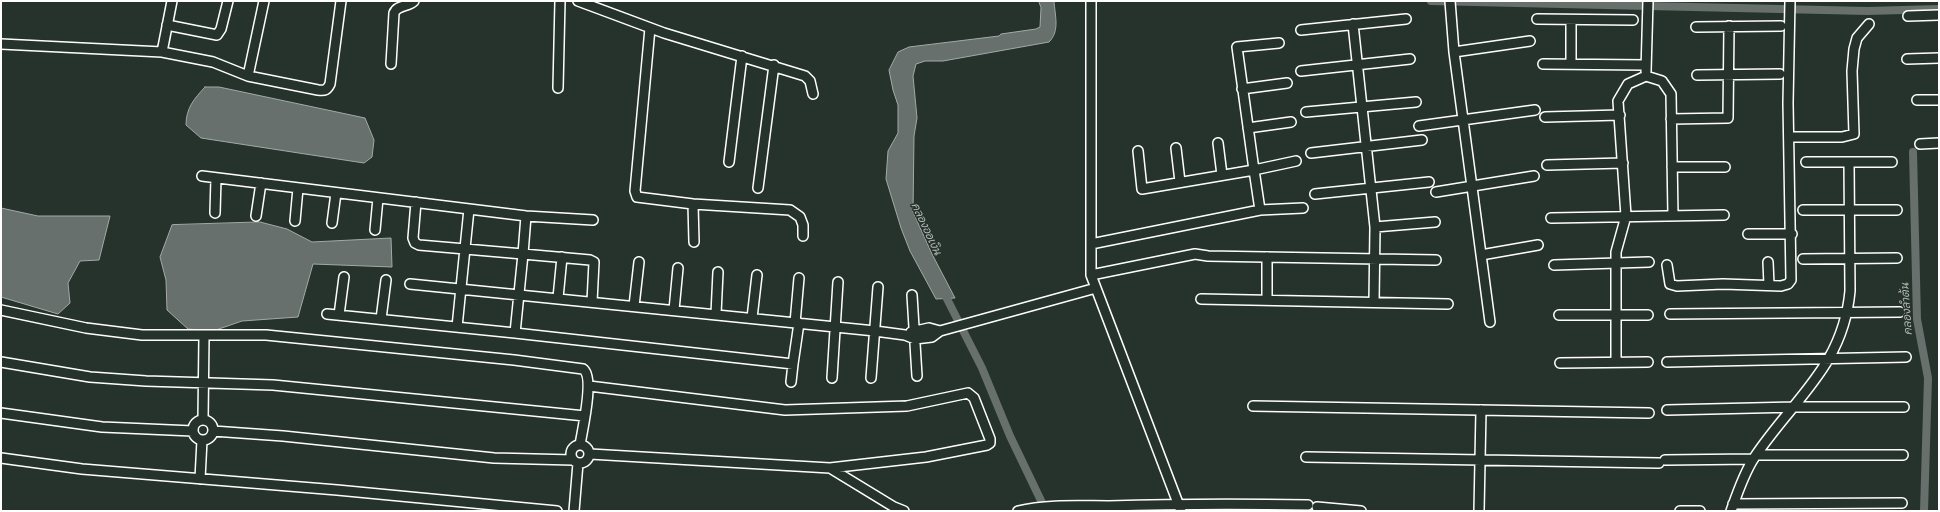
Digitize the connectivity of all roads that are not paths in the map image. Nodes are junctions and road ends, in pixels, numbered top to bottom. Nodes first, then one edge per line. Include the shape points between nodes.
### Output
1 (172, 1) edge
2 (228, 1) edge
3 (264, 1) edge
4 (341, 1) edge
5 (414, 1) edge
6 (560, 1) edge
7 (578, 1) edge
8 (1091, 1) edge
9 (1450, 1) edge
10 (1648, 1) edge
11 (1790, 1) edge
12 (1939, 15) edge
13 (1908, 16) dead end
14 (1406, 19) dead end
15 (1537, 20) dead end
16 (1571, 20) junction
17 (1634, 20) dead end
18 (1353, 24) junction
19 (1869, 24) dead end
20 (167, 25) junction
21 (1729, 26) junction
22 (1781, 26) dead end
23 (1696, 27) dead end
24 (650, 28) junction
25 (1301, 30) dead end
26 (1530, 40) dead end
27 (1279, 43) dead end
28 (1, 44) edge
29 (162, 52) junction
30 (1454, 52) junction
31 (742, 56) junction
32 (1939, 58) edge
33 (1410, 59) dead end
34 (1907, 59) dead end
35 (391, 64) dead end
36 (1543, 64) dead end
37 (1571, 64) junction
38 (774, 65) junction
39 (1358, 65) junction
40 (1646, 65) junction
41 (1301, 71) dead end
42 (1780, 74) dead end
43 (1697, 75) dead end
44 (1728, 75) junction
45 (248, 76) junction
46 (1646, 76) junction
47 (1287, 83) dead end
48 (558, 88) dead end
49 (1242, 89) junction
50 (813, 94) dead end
51 (1917, 100) dead end
52 (1939, 100) edge
53 (1416, 102) dead end
54 (1362, 107) junction
55 (1535, 110) dead end
56 (1306, 112) dead end
57 (1620, 115) junction
58 (1545, 117) dead end
59 (1671, 119) junction
60 (1462, 120) junction
61 (1291, 122) dead end
62 (1419, 126) dead end
63 (1248, 128) junction
64 (1789, 137) junction
65 (1422, 140) dead end
66 (1218, 143) dead end
67 (1939, 143) edge
68 (1920, 144) dead end
69 (1367, 147) junction
70 (1176, 148) dead end
71 (1138, 151) dead end
72 (1311, 153) dead end
73 (1296, 161) dead end
74 (729, 162) dead end
75 (1806, 162) dead end
76 (1849, 162) junction
77 (1892, 162) dead end
78 (1622, 163) junction
79 (1547, 165) dead end
80 (1672, 167) junction
81 (1725, 167) dead end
82 (1254, 170) junction
83 (1222, 175) junction
84 (202, 176) dead end
85 (1534, 176) dead end
86 (216, 178) junction
87 (1180, 182) junction
88 (1429, 182) dead end
89 (261, 183) junction
90 (1472, 186) junction
91 (298, 188) junction
92 (758, 188) dead end
93 (1371, 188) junction
94 (336, 192) junction
95 (1436, 192) dead end
96 (1315, 194) dead end
97 (378, 198) junction
98 (416, 202) junction
99 (693, 204) junction
100 (1303, 208) dead end
101 (469, 209) junction
102 (1260, 210) junction
103 (1803, 210) dead end
104 (1897, 210) dead end
105 (1849, 211) junction
106 (215, 213) dead end
107 (1724, 215) dead end
108 (256, 216) dead end
109 (526, 216) junction
110 (1626, 216) junction
111 (1673, 216) junction
112 (1551, 218) dead end
113 (593, 220) dead end
114 (295, 221) dead end
115 (1435, 222) dead end
116 (332, 223) dead end
117 (1375, 227) junction
118 (375, 230) dead end
119 (1748, 234) dead end
120 (1792, 234) junction
121 (803, 236) dead end
122 (694, 242) dead end
123 (1091, 244) junction
124 (1538, 245) dead end
125 (464, 248) junction
126 (523, 254) junction
127 (1481, 255) junction
128 (562, 257) junction
129 (1267, 257) junction
130 (1897, 258) dead end
131 (1374, 259) junction
132 (1802, 259) dead end
133 (1850, 259) junction
134 (1436, 260) dead end
135 (639, 262) dead end
136 (1649, 262) dead end
137 (1768, 262) dead end
138 (1616, 263) junction
139 (1554, 265) dead end
140 (1667, 265) dead end
141 (678, 268) dead end
142 (718, 272) dead end
143 (757, 275) dead end
144 (1091, 275) junction
145 (344, 277) dead end
146 (798, 278) dead end
147 (386, 280) dead end
148 (838, 282) dead end
149 (410, 284) dead end
150 (1769, 285) junction
151 (878, 287) dead end
152 (1096, 288) junction
153 (460, 289) junction
154 (519, 294) junction
155 (912, 295) dead end
156 (558, 298) junction
157 (1201, 299) dead end
158 (1267, 300) junction
159 (592, 302) junction
160 (1374, 302) junction
161 (1448, 304) dead end
162 (634, 306) junction
163 (1, 310) edge
164 (674, 310) junction
165 (1848, 312) junction
166 (1900, 312) dead end
167 (327, 314) dead end
168 (716, 314) junction
169 (1670, 314) dead end
170 (340, 315) junction
171 (1559, 315) dead end
172 (1616, 315) junction
173 (1648, 315) dead end
174 (752, 318) junction
175 (381, 320) junction
176 (1490, 322) dead end
177 (797, 323) junction
178 (457, 327) junction
179 (836, 327) junction
180 (875, 331) junction
181 (515, 333) junction
182 (915, 335) junction
183 (204, 336) junction
184 (1906, 357) dead end
185 (1830, 359) junction
186 (1, 362) edge
187 (1616, 362) junction
188 (1648, 362) dead end
189 (1667, 362) dead end
190 (1560, 363) dead end
191 (793, 364) junction
192 (917, 376) dead end
193 (832, 378) dead end
194 (871, 378) dead end
195 (203, 382) junction
196 (791, 382) dead end
197 (589, 386) junction
198 (1253, 406) dead end
199 (1795, 407) junction
200 (1904, 407) dead end
201 (1481, 410) junction
202 (1667, 410) dead end
203 (1, 413) edge
204 (1649, 413) dead end
205 (585, 416) junction
206 (203, 420) junction
207 (193, 431) junction
208 (213, 431) junction
209 (202, 440) junction
210 (580, 445) junction
211 (590, 454) junction
212 (1903, 456) dead end
213 (1306, 457) dead end
214 (1755, 457) junction
215 (1, 458) edge
216 (1479, 460) junction
217 (575, 462) junction
218 (830, 468) junction
219 (200, 479) junction
220 (1902, 504) dead end
221 (1180, 507) edge
222 (1312, 508) edge
223 (1732, 508) edge
224 (1080, 509) edge
225 (557, 511) edge
226 (574, 511) edge
227 (904, 511) edge
228 (1018, 511) edge
229 (1361, 511) edge
230 (1479, 511) edge
231 (1680, 511) edge
232 (1700, 511) edge

1 - 20 street
2 - 20 street via 217,35
3 - 45 street
4 - 45 street via 328,89 324,91
5 - 35 street via 394,13
6 - 48 street
7 - 24 street
8 - 123 street
9 - 30 street
10 - 40 street
11 - 64 street
12 - 13 street
14 - 18 street
15 - 16 street
16 - 17 street
16 - 37 street
18 - 25 street
18 - 39 street
19 - 64 street via 1857,38 1854,49 1854,134 1842,137
20 - 29 street
21 - 22 street
21 - 23 street
21 - 44 street
24 - 31 street
24 - 99 street via 635,192 637,197 643,199
26 - 30 street
27 - 49 street via 1237,47
28 - 29 street
29 - 45 street via 213,62
30 - 60 street
31 - 38 street
31 - 74 street
32 - 34 street
33 - 39 street
36 - 37 street
37 - 40 street
38 - 50 street via 805,76 810,81
38 - 92 street
39 - 41 street
39 - 54 street
40 - 46 street
42 - 44 street
43 - 44 street
44 - 59 street via 1728,118
46 - 57 street via 1628,84 1618,101
46 - 59 street via 1662,81 1671,94
47 - 49 street
49 - 63 street
51 - 52 street
53 - 54 street
54 - 56 street
54 - 69 street
55 - 60 street
57 - 58 street
57 - 78 street
59 - 80 street
60 - 62 street
60 - 90 street
61 - 63 street
63 - 82 street
64 - 120 street
65 - 69 street
66 - 83 street
67 - 68 street
69 - 72 street
69 - 93 street
70 - 87 street
71 - 87 street via 1142,189
73 - 82 street
75 - 76 street
76 - 77 street
76 - 105 street
78 - 79 street
78 - 110 street
80 - 81 street
80 - 111 street
82 - 83 street
82 - 102 street
83 - 87 street
84 - 86 street
85 - 90 street
86 - 89 street
86 - 106 street
88 - 93 street
89 - 91 street
89 - 108 street
90 - 95 street
90 - 127 street
91 - 94 street
91 - 114 street
93 - 96 street
93 - 117 street
94 - 97 street
94 - 116 street
97 - 98 street
97 - 118 street
98 - 101 street
98 - 125 street via 413,238 415,243
99 - 121 street via 790,210 800,217
99 - 122 street
100 - 102 street
101 - 109 street
101 - 125 street
102 - 123 street
103 - 105 street
104 - 105 street
105 - 133 street
107 - 111 street
109 - 113 street
109 - 126 street
110 - 111 street
110 - 112 street
110 - 138 street via 1616,252
115 - 117 street
117 - 131 street
119 - 120 street
120 - 150 street via 1791,280 1781,286
123 - 144 street
124 - 127 street
125 - 126 street
125 - 153 street
126 - 128 street
126 - 154 street
127 - 176 street
128 - 156 street
128 - 159 street via 594,262
129 - 131 street
129 - 144 street via 1195,254
129 - 158 street
130 - 133 street
131 - 134 street
131 - 160 street
132 - 133 street
133 - 165 street
135 - 162 street
136 - 138 street
137 - 150 street
138 - 139 street
138 - 172 street
140 - 150 street via 1670,284 1677,286
141 - 164 street
142 - 168 street
143 - 174 street
144 - 152 street
145 - 170 street
146 - 177 street
147 - 175 street
148 - 179 street
149 - 153 street
151 - 180 street
152 - 182 street via 940,331 929,328
152 - 221 street
153 - 154 street
153 - 178 street
154 - 156 street
154 - 181 street
155 - 182 street
156 - 159 street
157 - 158 street
158 - 160 street
159 - 162 street
160 - 161 street
162 - 164 street
163 - 183 street via 86,328 135,334
164 - 168 street
165 - 166 street
165 - 169 street
165 - 185 street
167 - 170 street
168 - 174 street
170 - 175 street
171 - 172 street
172 - 173 street
172 - 187 street
174 - 177 street
175 - 178 street
177 - 179 street
177 - 191 street
178 - 181 street
179 - 180 street
179 - 193 street
180 - 182 street
180 - 194 street
181 - 191 street
182 - 192 street
183 - 195 street
183 - 197 street via 266,335 514,360 583,369
184 - 185 street
185 - 189 street
185 - 199 street
186 - 195 street via 90,376 146,381
187 - 188 street
187 - 190 street
191 - 196 street
195 - 205 street via 273,385
195 - 206 street
197 - 205 street
197 - 218 street via 785,410 907,406 968,393 974,398 990,439 987,445 926,457
198 - 201 street
199 - 200 street
199 - 202 street
199 - 214 street
201 - 204 street
201 - 216 street
203 - 207 street via 102,427
205 - 210 street
206 - 207 street via 195,423
206 - 208 street via 210,423
207 - 209 street via 195,436
208 - 209 street via 210,438
208 - 217 street via 494,458
209 - 219 street
210 - 211 street via 588,449
210 - 217 street via 573,449 571,454
211 - 217 street via 586,462
211 - 218 street
212 - 214 street
213 - 216 street
214 - 216 street via 1662,461
214 - 223 street
215 - 219 street via 82,469
216 - 230 street
217 - 226 street
218 - 227 street via 894,508
219 - 225 street
220 - 223 street
221 - 222 street
221 - 224 street
222 - 229 street
224 - 228 street via 1063,507
231 - 232 street

